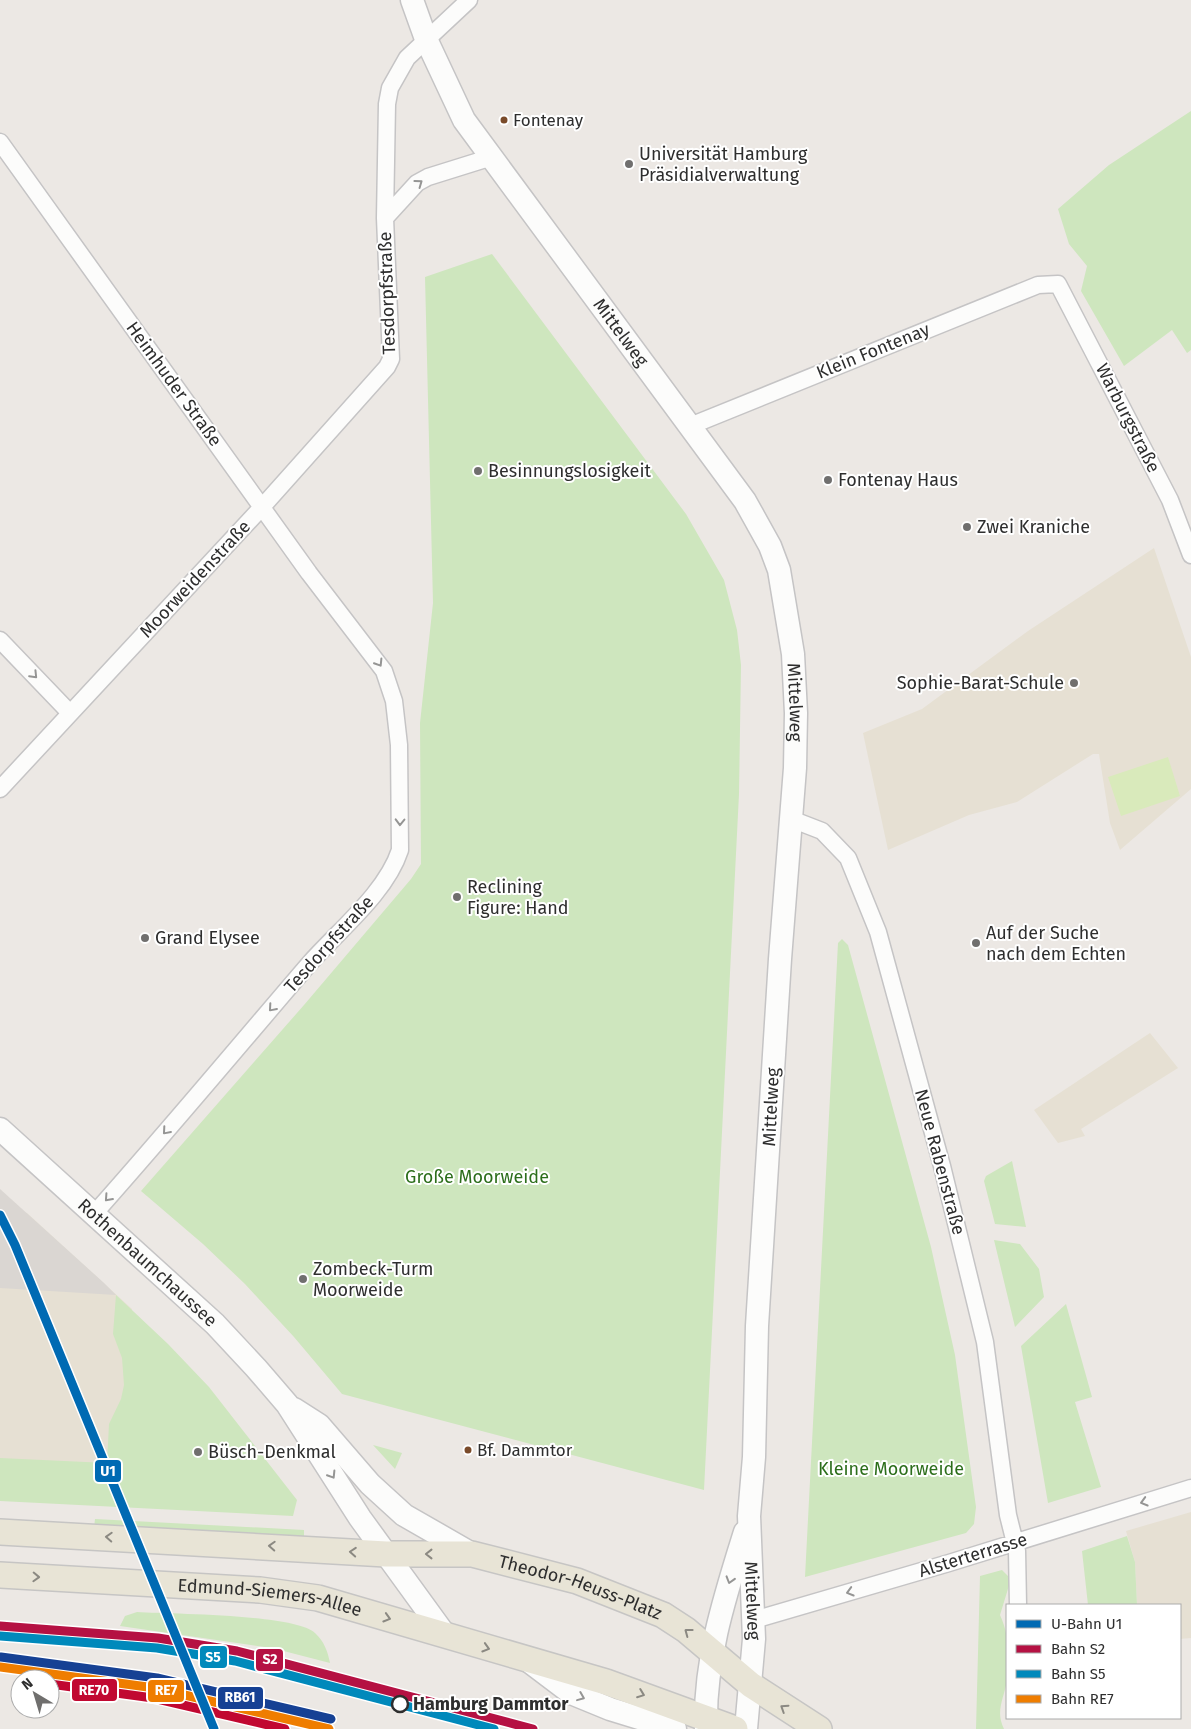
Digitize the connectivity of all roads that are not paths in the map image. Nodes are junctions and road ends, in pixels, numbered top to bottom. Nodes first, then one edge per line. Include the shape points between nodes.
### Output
1 (412, 0) edge
2 (468, 0) edge
3 (426, 39) junction
4 (0, 142) edge
5 (492, 157) junction
6 (385, 218) junction
7 (1058, 284) joint
8 (387, 367) joint
9 (690, 426) junction
10 (263, 506) junction
11 (1191, 555) edge
12 (349, 624) joint
13 (0, 640) edge
14 (70, 713) junction
15 (0, 789) edge
16 (792, 819) junction
17 (0, 1129) edge
18 (94, 1214) junction
19 (287, 1404) junction
20 (1191, 1488) edge
21 (749, 1516) junction
22 (0, 1532) edge
23 (1016, 1543) junction
24 (386, 1554) junction
25 (472, 1554) junction
26 (0, 1576) edge
27 (1018, 1604) edge
28 (754, 1620) junction
29 (445, 1635) junction
30 (711, 1651) junction
31 (527, 1660) junction
32 (751, 1685) junction
33 (706, 1723) edge
34 (675, 1729) edge
35 (734, 1729) edge
36 (746, 1729) edge
37 (819, 1729) edge

1 - 3 street, Mittelweg
2 - 3 street
3 - 5 street, Mittelweg via 464,120
3 - 6 street, Tesdorpfstraße via 407,58 390,88
4 - 10 street, Heimhuder Straße
6 -> 5 street, Tesdorpfstraße via 422,180
5 - 9 street, Mittelweg
6 - 8 street, Tesdorpfstraße via 391,359
7 - 9 street, Klein Fontenay via 1038,285
7 - 11 street, Warburgstraße via 1170,500
8 - 10 street, Moorweidenstraße
9 - 16 street, Mittelweg via 745,501 780,570 794,654 796,713
10 - 12 street, Heimhuder Straße via 308,573
10 - 14 street, Moorweidenstraße
12 -> 18 street, Tesdorpfstraße via 384,671 394,701 401,798 400,850 395,866
13 -> 14 street
14 - 15 street, Moorweidenstraße
16 - 21 street, Mittelweg via 757,1326 754,1457
16 - 23 street, Neue Rabenstraße via 822,831 848,858 878,932 942,1166 985,1342 1008,1515
17 - 18 street, Rothenbaumchaussee
18 - 19 street, Rothenbaumchaussee via 215,1324
19 -> 24 street, Rothenbaumchaussee
19 - 25 street, Rothenbaumchaussee via 319,1425 370,1484 404,1515
20 -> 23 street, Alsterterrasse
21 - 28 street, Mittelweg
21 -> 30 street, Mittelweg
24 -> 22 main road
23 - 27 street, Neue Rabenstraße
23 -> 28 street, Alsterterrasse
25 -> 24 main road, Theodor-Heuss-Platz
24 - 29 street, Rothenbaumchaussee
30 -> 25 main road, Theodor-Heuss-Platz via 663,1615 619,1596 577,1581
26 -> 29 main road, Edmund-Siemers-Allee via 306,1595
28 - 32 street, Mittelweg
29 -> 31 main road
30 - 32 main road, Theodor-Heuss-Platz
30 - 33 street, Mittelweg
31 -> 33 main road via 632,1690
31 -> 34 street via 571,1693
32 - 36 street, Mittelweg
37 -> 32 main road, Theodor-Heuss-Platz
33 - 35 main road

